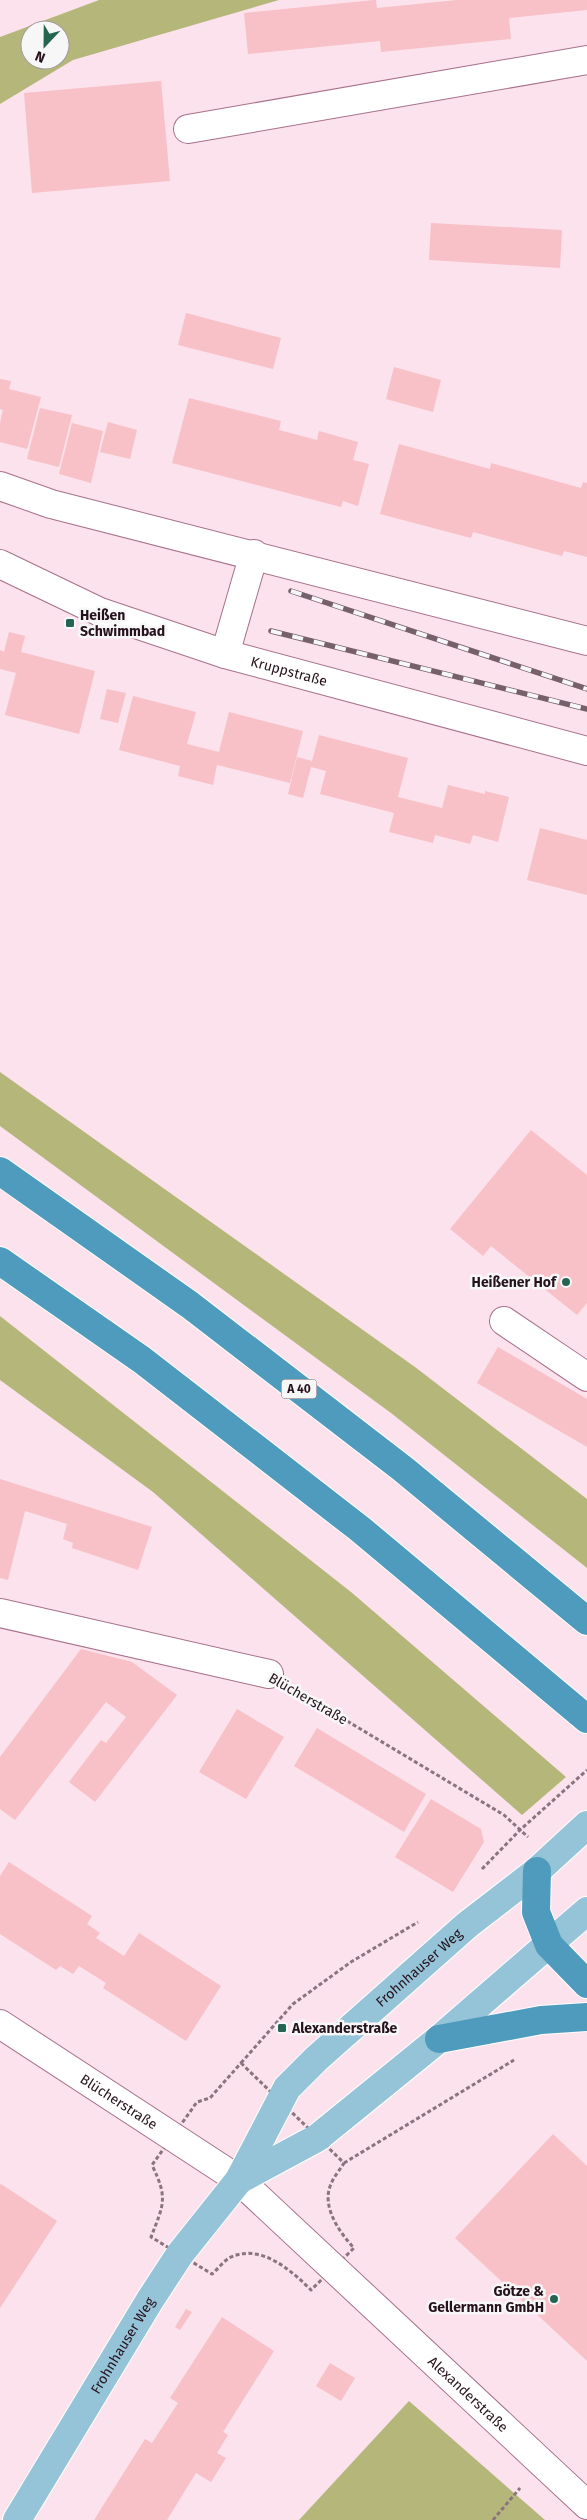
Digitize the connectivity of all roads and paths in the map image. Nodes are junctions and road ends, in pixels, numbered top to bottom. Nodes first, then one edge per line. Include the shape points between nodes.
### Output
1 (587, 60) edge
2 (188, 129) dead end
3 (0, 486) edge
4 (254, 554) junction
5 (0, 564) edge
6 (587, 641) edge
7 (225, 654) junction
8 (587, 751) edge
9 (0, 1171) edge
10 (0, 1261) edge
11 (504, 1321) dead end
12 (587, 1377) edge
13 (0, 1613) edge
14 (587, 1621) edge
15 (269, 1674) joint
16 (587, 1719) edge
17 (587, 1770) edge
18 (587, 1824) edge
19 (520, 1830) junction
20 (543, 1865) junction
21 (476, 1876) dead end
22 (587, 1912) edge
23 (425, 1917) dead end
24 (549, 1945) junction
25 (587, 1984) edge
26 (587, 2018) edge
27 (541, 2020) junction
28 (0, 2024) edge
29 (439, 2039) junction
30 (240, 2064) dead end
31 (344, 2163) dead end
32 (239, 2180) junction
33 (542, 2462) junction
34 (587, 2505) edge
35 (17, 2520) edge
36 (493, 2520) edge

1 - 2 street
3 - 4 street via 51,504
4 - 6 street
4 - 7 street
5 - 7 street, Kruppstraße via 100,612
7 - 8 street, Kruppstraße
9 - 14 highway, A 40 via 190,1305 404,1469
10 - 16 highway via 142,1360 360,1529
11 - 12 street
13 - 15 street, Blücherstraße
15 - 19 path, Blücherstraße via 504,1815
17 - 19 path
18 - 20 main road, Frohnhauser Weg
19 - 20 path, Blücherstraße
19 - 21 path
20 - 24 highway via 536,1912
20 - 32 main road, Frohnhauser Weg via 467,1925 287,2088
22 - 24 main road, Frohnhauser Weg
23 - 30 path via 350,1962 293,2004
24 - 25 highway
24 - 29 main road, Frohnhauser Weg
26 - 27 highway
27 - 29 highway
27 - 31 path via 538,2046
28 - 32 street, Blücherstraße
29 - 32 main road, Frohnhauser Weg via 317,2138
32 - 33 street, Alexanderstraße
32 - 35 main road, Frohnhauser Weg via 180,2254
33 - 34 street, Alexanderstraße
33 - 36 path

